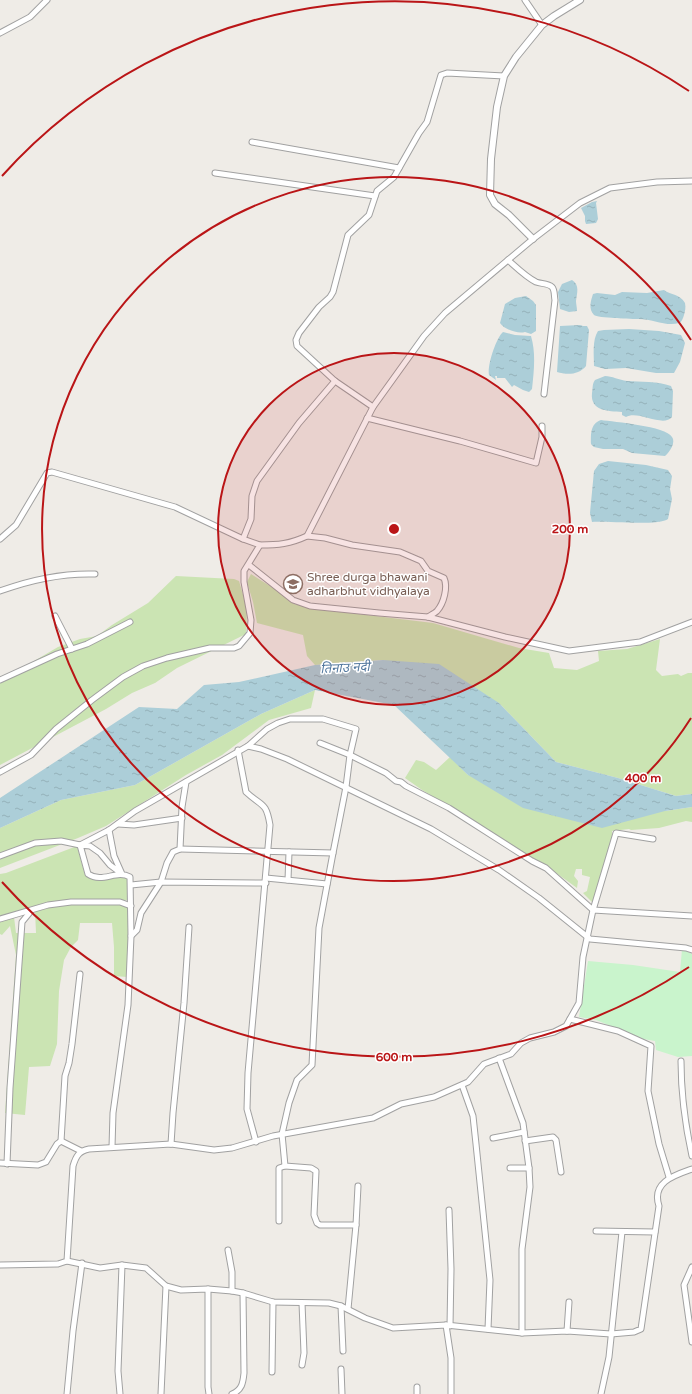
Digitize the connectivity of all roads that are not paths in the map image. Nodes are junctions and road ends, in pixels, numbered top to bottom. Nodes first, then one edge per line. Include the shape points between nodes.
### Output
1 (46, 0) edge
2 (525, 0) edge
3 (580, 0) edge
4 (542, 26) junction
5 (0, 33) edge
6 (504, 76) junction
7 (252, 142) dead end
8 (398, 168) junction
9 (215, 173) dead end
10 (692, 180) edge
11 (375, 196) junction
12 (533, 238) junction
13 (508, 260) junction
14 (335, 381) junction
15 (544, 394) dead end
16 (373, 408) junction
17 (367, 418) junction
18 (542, 426) dead end
19 (307, 536) junction
20 (0, 539) edge
21 (244, 539) junction
22 (260, 545) junction
23 (249, 564) junction
24 (95, 574) dead end
25 (0, 591) edge
26 (55, 616) dead end
27 (428, 616) junction
28 (130, 622) dead end
29 (692, 622) edge
30 (72, 648) junction
31 (0, 680) edge
32 (320, 743) dead end
33 (248, 746) junction
34 (238, 750) junction
35 (350, 755) junction
36 (0, 772) edge
37 (186, 782) junction
38 (346, 787) junction
39 (182, 818) junction
40 (118, 824) junction
41 (109, 830) junction
42 (653, 839) dead end
43 (80, 845) junction
44 (180, 849) junction
45 (268, 852) junction
46 (289, 852) junction
47 (333, 853) junction
48 (0, 856) edge
49 (122, 874) junction
50 (288, 880) junction
51 (266, 881) junction
52 (161, 882) junction
53 (327, 884) junction
54 (130, 885) junction
55 (131, 906) junction
56 (593, 910) junction
57 (31, 911) junction
58 (692, 916) edge
59 (0, 919) edge
60 (189, 927) dead end
61 (131, 936) junction
62 (587, 937) junction
63 (692, 950) edge
64 (80, 974) dead end
65 (570, 1019) junction
66 (499, 1058) junction
67 (681, 1061) dead end
68 (462, 1084) junction
69 (524, 1132) junction
70 (282, 1134) junction
71 (493, 1138) dead end
72 (61, 1141) junction
73 (525, 1141) junction
74 (256, 1142) junction
75 (171, 1144) junction
76 (112, 1147) junction
77 (81, 1151) junction
78 (692, 1156) edge
79 (0, 1163) edge
80 (7, 1164) junction
81 (285, 1166) junction
82 (510, 1168) dead end
83 (529, 1168) junction
84 (692, 1169) edge
85 (561, 1172) dead end
86 (670, 1177) junction
87 (358, 1186) dead end
88 (449, 1210) dead end
89 (279, 1221) dead end
90 (356, 1225) junction
91 (596, 1231) dead end
92 (622, 1232) junction
93 (654, 1232) junction
94 (228, 1250) dead end
95 (67, 1260) junction
96 (82, 1263) junction
97 (0, 1265) edge
98 (122, 1265) junction
99 (692, 1267) edge
100 (166, 1286) junction
101 (208, 1289) junction
102 (232, 1291) junction
103 (243, 1293) junction
104 (273, 1302) junction
105 (569, 1302) dead end
106 (302, 1303) junction
107 (341, 1306) junction
108 (348, 1308) junction
109 (448, 1325) junction
110 (488, 1329) junction
111 (567, 1331) junction
112 (522, 1333) junction
113 (611, 1334) junction
114 (692, 1342) edge
115 (343, 1351) dead end
116 (302, 1365) dead end
117 (341, 1369) dead end
118 (272, 1372) dead end
119 (417, 1387) dead end
120 (67, 1394) edge
121 (120, 1394) edge
122 (161, 1394) edge
123 (209, 1394) edge
124 (232, 1394) edge
125 (342, 1394) edge
126 (417, 1394) edge
127 (451, 1394) edge
128 (601, 1394) edge

1 - 5 street via 30,17
2 - 4 street
3 - 4 street
4 - 6 street
6 - 8 street via 443,73 428,122
6 - 12 street via 493,129 490,195 494,204
7 - 8 street
8 - 11 street via 394,177 380,187
9 - 11 street
10 - 12 street via 610,188 580,203
11 - 14 street via 372,212 347,238 333,292 302,328 296,340 297,346
12 - 13 street
13 - 15 street via 532,280 553,290 555,300
13 - 16 street via 446,313 424,336
14 - 16 street
14 - 21 street via 299,423 256,481 252,496 251,519
16 - 17 street
17 - 18 street via 536,463
17 - 19 street
19 - 22 street via 284,545
19 - 27 street via 400,552 420,561 428,571 444,578 446,583 443,600 437,611
20 - 21 street via 16,525 47,473 52,472 175,507
21 - 22 street
22 - 23 street
23 - 27 street via 299,603 371,613
23 - 36 street via 244,572 244,582 251,620 250,633 240,646 210,648 143,666 92,700 56,730 31,756
24 - 25 street via 48,577
26 - 30 street
27 - 29 street via 569,651 640,642
28 - 30 street via 87,644
30 - 31 street
32 - 35 street
33 - 34 street
33 - 35 street via 278,723 290,719 323,719 356,729
33 - 38 street via 287,759
34 - 37 street
34 - 45 street via 246,792 262,803 267,811 270,825
35 - 38 street
35 - 56 street via 449,808 546,868
37 - 39 street
37 - 40 street via 135,811
38 - 47 street
38 - 62 street via 431,829 499,870
39 - 40 street via 134,825
39 - 44 street
40 - 41 street
41 - 43 street
41 - 49 street via 114,856
42 - 56 street via 616,833
43 - 48 street via 60,840 35,843
43 - 49 street via 90,846
43 - 49 street via 88,874 92,877 99,879
44 - 45 street
44 - 52 street via 173,852
45 - 46 street
45 - 51 street
46 - 47 street
46 - 50 street
47 - 53 street
49 - 54 street via 130,877
50 - 51 street
50 - 53 street
51 - 52 street
51 - 74 street via 248,1073 247,1109
52 - 54 street
52 - 61 street via 141,913 137,930
53 - 70 street via 319,928 312,1065 297,1080
54 - 55 street
55 - 57 street via 120,902 71,902
55 - 61 street
56 - 58 street
56 - 62 street
57 - 59 street
57 - 80 street via 22,922
60 - 75 street
61 - 76 street via 128,1005 114,1107
62 - 63 street
62 - 65 street via 579,1003
64 - 72 street via 72,1044 65,1076
65 - 66 street via 560,1030 530,1038 511,1054
65 - 86 street via 618,1031 651,1046 648,1091 659,1144
66 - 68 street via 484,1064 468,1082
66 - 69 street
67 - 78 street via 681,1090
68 - 70 street via 434,1097 402,1104 373,1118
68 - 110 street via 473,1116 476,1144 490,1280
69 - 71 street
69 - 73 street
70 - 74 street
70 - 81 street
72 - 77 street
72 - 80 street via 46,1162 38,1165
73 - 83 street
73 - 85 street via 553,1137 556,1140
74 - 75 street via 214,1150
75 - 76 street
76 - 77 street
77 - 95 street via 75,1157 73,1166
79 - 80 street
81 - 89 street via 279,1168
81 - 90 street via 311,1168 316,1171 314,1215 317,1224
82 - 83 street
83 - 112 street via 530,1187 522,1249
84 - 86 street
86 - 93 street via 658,1192 659,1206
87 - 90 street
88 - 109 street via 451,1277
90 - 108 street
91 - 92 street
92 - 93 street
92 - 113 street
93 - 113 street via 641,1329
94 - 102 street
95 - 96 street
95 - 97 street via 58,1264
96 - 98 street via 100,1268
96 - 120 street
98 - 100 street via 146,1268
98 - 121 street via 118,1371
99 - 114 street via 684,1285
100 - 101 street via 181,1290
100 - 122 street
101 - 102 street
101 - 123 street
102 - 103 street
103 - 104 street
103 - 124 street via 244,1373 242,1386
104 - 106 street
104 - 118 street
105 - 111 street
106 - 107 street
106 - 116 street
107 - 108 street
107 - 115 street
108 - 109 street via 365,1318 393,1328
109 - 110 street
109 - 127 street via 452,1358
110 - 112 street
111 - 112 street
111 - 113 street
113 - 128 street via 610,1357
117 - 125 street
119 - 126 street

